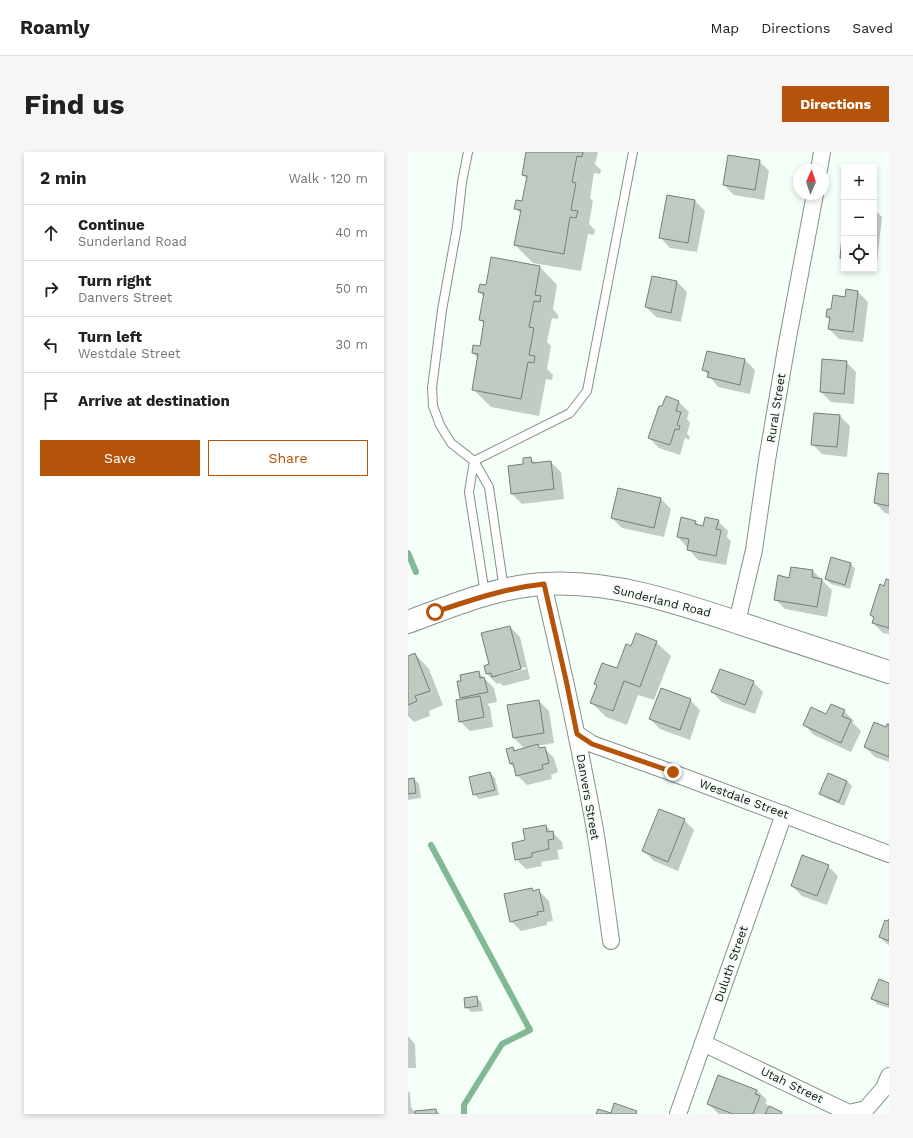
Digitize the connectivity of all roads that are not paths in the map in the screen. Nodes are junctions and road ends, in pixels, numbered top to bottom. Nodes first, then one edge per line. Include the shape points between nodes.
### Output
1 (468, 152) edge
2 (633, 152) edge
3 (822, 152) edge
4 (820, 164) edge
5 (814, 200) edge
6 (474, 461) junction
7 (544, 584) junction
8 (495, 593) junction
9 (408, 622) edge
10 (737, 622) junction
11 (889, 672) edge
12 (577, 734) junction
13 (784, 814) junction
14 (889, 854) edge
15 (611, 940) dead end
16 (703, 1043) junction
17 (889, 1076) edge
18 (678, 1114) edge

1 - 6 lane via 432,388 433,406 440,425 451,443
2 - 6 lane via 587,391 570,413
3 - 4 street
5 - 10 street, Rural Street via 787,342 754,550
6 - 8 lane via 469,492
6 - 8 lane via 490,487
7 - 8 main road, Sunderland Road via 522,586
7 - 10 main road, Sunderland Road via 617,589 666,600
7 - 12 street, Danvers Street
8 - 9 main road, Sunderland Road
10 - 11 main road, Sunderland Road
12 - 13 street, Westdale Street via 592,744
12 - 15 street, Danvers Street
13 - 14 street, Westdale Street
13 - 16 street, Duluth Street
16 - 17 street, Utah Street via 849,1113 866,1109 884,1088
16 - 18 street, Duluth Street

